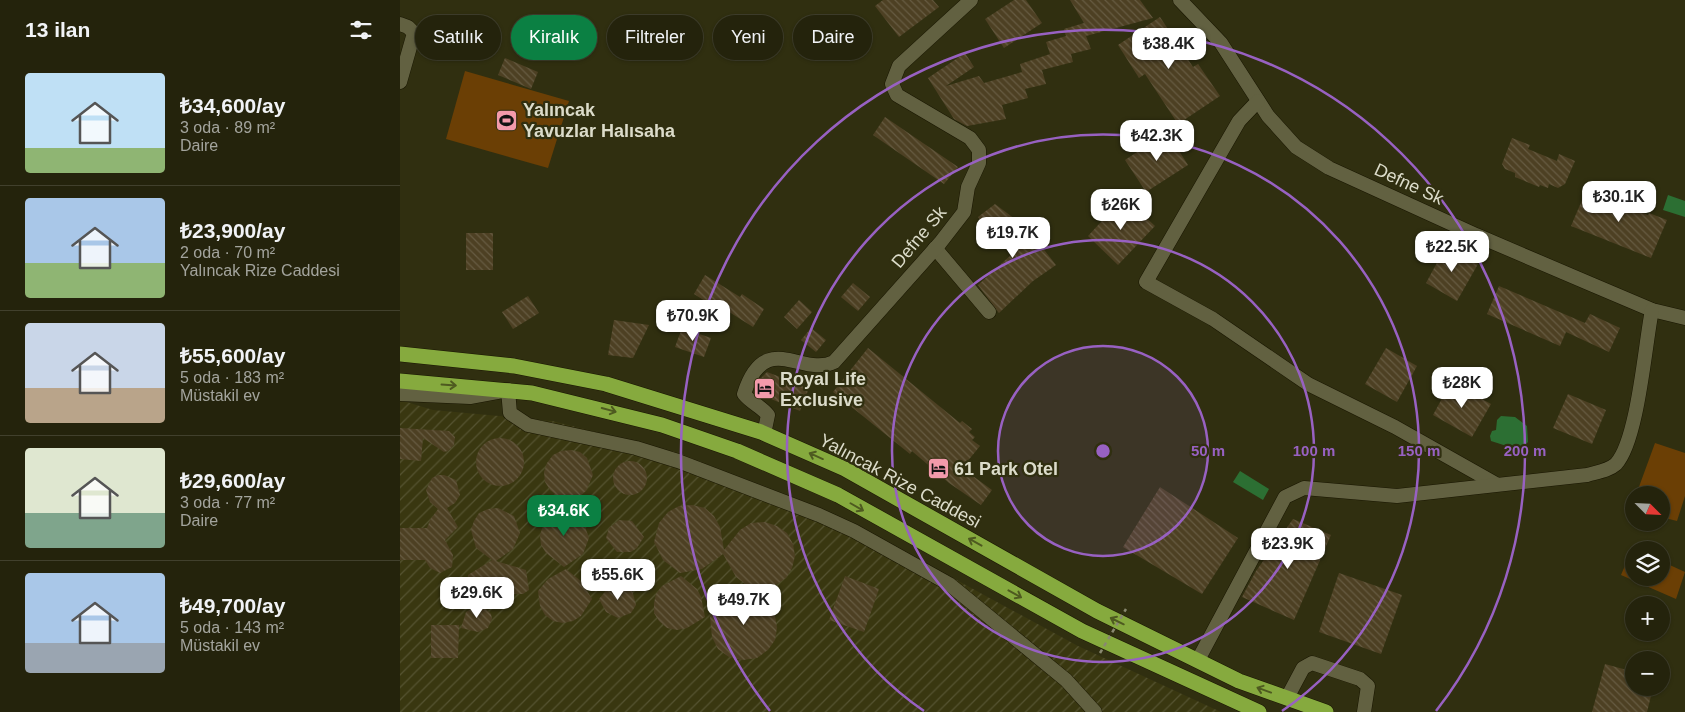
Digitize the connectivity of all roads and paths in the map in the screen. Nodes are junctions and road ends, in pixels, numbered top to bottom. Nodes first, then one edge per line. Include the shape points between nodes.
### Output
1 (971, 0) edge
2 (1180, 0) edge
3 (400, 24) edge
4 (400, 82) edge
5 (1258, 101) junction
6 (935, 248) junction
7 (1652, 310) junction
8 (989, 312) dead end
9 (1685, 318) edge
10 (400, 354) edge
11 (400, 381) edge
12 (508, 390) junction
13 (400, 394) edge
14 (764, 434) junction
15 (1496, 484) junction
16 (1126, 609) dead end
17 (1100, 653) dead end
18 (1198, 660) junction
19 (1287, 698) junction
20 (1249, 710) edge
21 (1095, 712) edge
22 (1326, 712) edge
23 (1364, 712) edge

1 - 6 street, Defne Sk via 899,66 892,84 897,95 970,138 979,150 979,163 968,187 964,212
2 - 5 street, Defne Sk via 1220,43
3 - 4 street via 414,34
5 - 7 street, Defne Sk via 1296,146 1329,168
5 - 15 street via 1238,121 1146,282 1213,319 1308,384 1395,427
6 - 8 street
6 - 14 street, Defne Sk via 834,362 825,366 785,358 769,360 756,369 744,394 768,415
7 - 9 street, Defne Sk
7 - 15 street via 1637,410 1623,453 1616,463 1608,470 1587,475
10 - 14 highway, Yalıncak Rize Caddesi via 514,366 606,384
11 -> 12 highway
12 - 13 street via 470,397
12 -> 20 highway via 662,424 785,471 838,496 1082,631
12 - 21 street via 510,413 528,425 636,448 678,461 819,515 926,570 961,592 1059,674
18 -> 14 highway, Yalıncak Rize Caddesi via 1097,611 845,469
15 - 18 street via 1397,496 1304,488 1285,497
16 - 17 path, bridge
19 -> 18 highway, Yalıncak Rize Caddesi
19 - 22 highway, Yalıncak Rize Caddesi
19 - 23 street via 1304,668 1312,663 1360,679 1368,686

